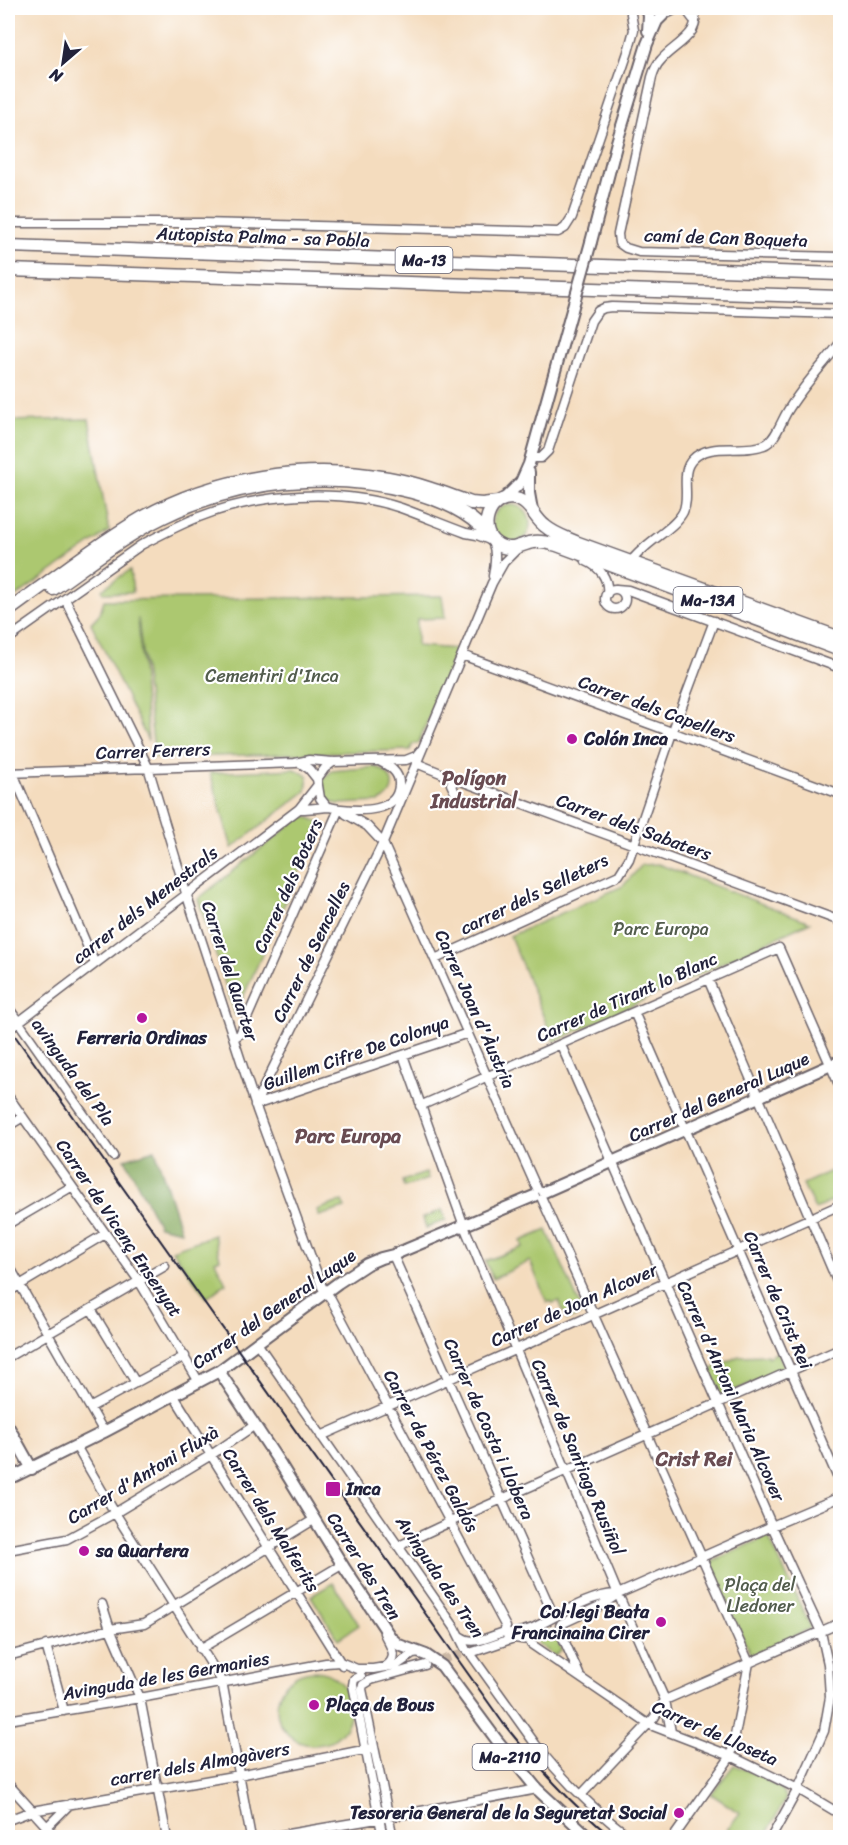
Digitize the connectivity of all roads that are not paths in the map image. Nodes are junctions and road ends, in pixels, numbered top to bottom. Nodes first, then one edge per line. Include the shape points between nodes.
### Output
1 (649, 8) edge
2 (691, 8) edge
3 (675, 9) edge
4 (632, 10) edge
5 (693, 28) junction
6 (647, 44) junction
7 (8, 224) edge
8 (8, 246) edge
9 (840, 257) edge
10 (8, 270) edge
11 (840, 274) edge
12 (840, 297) edge
13 (840, 314) edge
14 (840, 343) edge
15 (530, 461) junction
16 (500, 501) junction
17 (533, 512) junction
18 (490, 537) junction
19 (522, 545) junction
20 (557, 545) junction
21 (630, 562) junction
22 (492, 583) junction
23 (616, 589) junction
24 (607, 594) junction
25 (643, 595) junction
26 (65, 599) junction
27 (622, 610) junction
28 (8, 611) edge
29 (8, 621) edge
30 (714, 621) junction
31 (840, 638) edge
32 (8, 639) edge
33 (840, 650) edge
34 (462, 655) junction
35 (840, 668) edge
36 (672, 733) junction
37 (424, 746) junction
38 (379, 761) junction
39 (333, 762) junction
40 (300, 763) junction
41 (416, 763) junction
42 (148, 767) junction
43 (10, 773) edge
44 (411, 777) junction
45 (453, 778) junction
46 (317, 783) junction
47 (400, 786) junction
48 (840, 794) edge
49 (396, 796) junction
50 (458, 798) dead end
51 (327, 807) junction
52 (299, 809) junction
53 (340, 809) junction
54 (395, 813) junction
55 (383, 843) junction
56 (633, 844) junction
57 (186, 893) junction
58 (840, 921) edge
59 (435, 959) junction
60 (95, 964) junction
61 (708, 979) junction
62 (8, 1007) edge
63 (634, 1012) junction
64 (12, 1027) edge
65 (468, 1033) junction
66 (234, 1038) junction
67 (561, 1045) junction
68 (403, 1055) junction
69 (836, 1063) edge
70 (487, 1077) junction
71 (840, 1087) edge
72 (8, 1096) edge
73 (758, 1098) junction
74 (255, 1105) junction
75 (420, 1106) junction
76 (23, 1117) junction
77 (8, 1126) edge
78 (686, 1130) junction
79 (113, 1156) dead end
80 (612, 1162) junction
81 (71, 1187) junction
82 (539, 1194) junction
83 (840, 1205) edge
84 (810, 1218) junction
85 (8, 1224) edge
86 (464, 1226) junction
87 (105, 1234) junction
88 (739, 1250) junction
89 (393, 1255) junction
90 (8, 1264) edge
91 (165, 1266) dead end
92 (139, 1281) junction
93 (666, 1282) junction
94 (20, 1285) junction
95 (840, 1288) edge
96 (8, 1292) edge
97 (326, 1292) junction
98 (91, 1309) junction
99 (593, 1315) junction
100 (48, 1334) junction
101 (257, 1343) junction
102 (840, 1349) edge
103 (515, 1350) junction
104 (184, 1356) junction
105 (8, 1357) edge
106 (219, 1371) junction
107 (791, 1371) junction
108 (449, 1379) junction
109 (199, 1382) junction
110 (136, 1383) junction
111 (174, 1396) junction
112 (719, 1402) junction
113 (388, 1406) junction
114 (91, 1407) junction
115 (255, 1425) junction
116 (8, 1426) edge
117 (104, 1432) junction
118 (646, 1434) junction
119 (321, 1436) junction
120 (76, 1446) junction
121 (211, 1455) junction
122 (8, 1463) edge
123 (32, 1469) junction
124 (567, 1470) junction
125 (11, 1478) edge
126 (840, 1483) edge
127 (840, 1497) edge
128 (501, 1500) junction
129 (115, 1513) junction
130 (315, 1519) junction
131 (450, 1522) junction
132 (772, 1526) junction
133 (268, 1547) junction
134 (400, 1548) junction
135 (8, 1550) edge
136 (701, 1558) junction
137 (340, 1561) junction
138 (297, 1592) junction
139 (618, 1594) junction
140 (609, 1600) junction
141 (102, 1604) dead end
142 (173, 1606) junction
143 (553, 1617) junction
144 (840, 1623) edge
145 (383, 1627) junction
146 (110, 1629) junction
147 (531, 1629) junction
148 (541, 1629) tunnel mouth
149 (821, 1632) junction
150 (461, 1637) junction
151 (527, 1639) junction
152 (46, 1645) junction
153 (566, 1648) junction
154 (200, 1649) junction
155 (472, 1649) junction
156 (8, 1656) edge
157 (423, 1660) junction
158 (555, 1660) junction
159 (335, 1662) junction
160 (749, 1663) junction
161 (381, 1668) junction
162 (361, 1676) junction
163 (580, 1676) junction
164 (222, 1682) junction
165 (140, 1698) junction
166 (665, 1700) junction
167 (64, 1711) junction
168 (8, 1720) edge
169 (648, 1724) junction
170 (671, 1731) junction
171 (369, 1749) junction
172 (731, 1756) junction
173 (239, 1775) junction
174 (9, 1788) edge
175 (158, 1789) junction
176 (537, 1789) junction
177 (798, 1789) junction
178 (581, 1795) junction
179 (70, 1804) junction
180 (32, 1810) junction
181 (840, 1814) edge
182 (384, 1818) junction
183 (8, 1820) edge
184 (47, 1827) junction
185 (57, 1838) edge
186 (167, 1838) edge
187 (251, 1838) edge
188 (264, 1838) edge
189 (383, 1838) edge
190 (393, 1838) edge
191 (590, 1838) edge
192 (631, 1838) edge
193 (673, 1838) edge
194 (771, 1838) edge

1 - 3 main road via 662,12
1 - 6 main road
2 - 5 street via 695,15
3 - 5 street via 685,9
3 - 6 main road via 657,21
4 - 7 street via 634,30 628,52 576,206 570,221 558,232 201,223
5 - 9 street, camí de Can Boqueta via 654,70 619,243 639,252
6 - 15 main road, bridge
8 - 11 highway, Autopista Palma - sa Pobla / Ma-13
10 - 12 highway, Ma-13
13 - 15 street via 601,309 591,321 548,451
14 - 21 street via 788,409 768,443 705,451 691,461 682,513
15 - 16 main road via 521,482
15 - 17 main road
16 - 17 highway via 520,500
16 - 18 highway via 488,513 486,526
16 - 28 highway via 471,503 396,480 340,473 286,474 232,483 179,500 142,518
17 - 19 highway via 534,532
17 - 21 highway, Ma-13A via 554,532
18 - 19 highway via 508,548
18 - 22 street, Carrer de Sencelles via 495,558
18 - 26 street via 466,533 401,508 357,499 288,497 244,503 200,516 141,545
18 - 29 highway via 470,517 451,506 393,488 324,481 264,485 213,497 150,524
19 - 20 highway, Ma-13A via 543,541
19 - 22 street, Carrer de Sencelles via 504,562
20 - 24 street via 598,568 608,585
20 - 33 highway, Ma-13A
21 - 31 highway, Ma-13A
22 - 34 street, Carrer de Sencelles
23 - 24 street
23 - 25 street
23 - 27 street via 624,594
24 - 27 street via 607,605
25 - 27 street via 630,599
25 - 30 street
26 - 32 street
26 - 42 street, Carrer del Quarter
30 - 35 street
30 - 36 street, carrer dels Selleters
34 - 36 street, Carrer dels Capellers
34 - 37 street, Carrer de Sencelles
36 - 48 street, Carrer dels Capellers
36 - 56 street, carrer dels Selleters
37 - 38 street via 406,760
37 - 41 street, Carrer de Sencelles
38 - 39 street
38 - 47 street via 391,767
39 - 40 street, Carrer Ferrers
39 - 46 street
40 - 42 street, Carrer Ferrers
40 - 46 street
41 - 44 street, Carrer de Sencelles
41 - 45 street, Carrer dels Sabaters
42 - 43 street, Carrer Ferrers
42 - 57 street, Carrer del Quarter
43 - 60 street
44 - 47 street
44 - 54 street, Carrer de Sencelles
45 - 50 street via 451,784
45 - 56 street, Carrer dels Sabaters
46 - 51 street
46 - 52 street, carrer dels Menestrals
47 - 49 street
49 - 53 street via 382,808
49 - 54 street, Carrer de Sencelles
51 - 52 street
51 - 53 street
52 - 57 street, carrer dels Menestrals
53 - 55 street via 367,826
53 - 66 street, Carrer dels Boters via 240,1034
54 - 55 street, Carrer de Sencelles
55 - 59 street, Carrer Joan d'Àustria
55 - 74 street, Carrer de Sencelles
56 - 58 street, Carrer dels Sabaters
56 - 59 street, carrer dels Selleters via 619,875
57 - 60 street, carrer dels Menestrals
57 - 66 street, Carrer del Quarter
59 - 65 street, Carrer Joan d'Àustria
60 - 64 street, carrer dels Menestrals
61 - 63 street, Carrer de Tirant lo Blanc
61 - 69 street, Carrer de Tirant lo Blanc via 779,948
61 - 73 street
62 - 64 street, avinguda del Pla
63 - 67 street, Carrer de Tirant lo Blanc
63 - 78 street, Carrer de Crist Rei
64 - 79 street, avinguda del Pla
65 - 68 street, Guillem Cifre De Colonya
65 - 70 street, Carrer Joan d'Àustria
66 - 74 street, Carrer del Quarter
67 - 70 street, Carrer de Tirant lo Blanc
67 - 80 street, Carrer d'Antoni Maria Alcover
68 - 74 street, Guillem Cifre De Colonya
68 - 75 street, Carrer de Santiago Rusiñol
69 - 71 street
69 - 73 main road, Carrer del General Luque
70 - 75 street, Carrer de Tirant lo Blanc
70 - 82 street, Carrer Joan d'Àustria
72 - 76 street, Carrer de Vicenç Ensenyat
73 - 78 main road, Carrer del General Luque
73 - 84 street
74 - 97 street, Carrer del Quarter
75 - 86 street, Carrer de Santiago Rusiñol
76 - 77 street
76 - 81 street, Carrer de Vicenç Ensenyat
78 - 80 main road, Carrer del General Luque
78 - 88 street, Carrer de Crist Rei
80 - 82 main road, Carrer del General Luque
80 - 93 street, Carrer d'Antoni Maria Alcover
81 - 85 street
81 - 87 street, Carrer de Vicenç Ensenyat
82 - 86 main road, Carrer del General Luque
82 - 99 street, Carrer Joan d'Àustria
83 - 84 street, Carrer de Joan Alcover
84 - 88 street, Carrer de Joan Alcover
84 - 95 street
86 - 89 main road, Carrer del General Luque
86 - 103 street, Carrer de Santiago Rusiñol
87 - 92 street, Carrer de Vicenç Ensenyat
87 - 94 street
88 - 93 street, Carrer de Joan Alcover
88 - 107 street, Carrer de Crist Rei
89 - 97 main road, Carrer del General Luque via 367,1264
89 - 108 street, Carrer de Costa i Llobera
90 - 94 street
91 - 92 street
92 - 98 street
92 - 104 street, Carrer de Vicenç Ensenyat
93 - 99 street, Carrer de Joan Alcover
93 - 112 street, Carrer d'Antoni Maria Alcover
94 - 96 street
94 - 100 street
97 - 101 main road, Carrer del General Luque
97 - 113 street, Carrer de Pérez Galdós
98 - 100 street
98 - 110 street
99 - 103 street, Carrer de Joan Alcover
99 - 118 street, Carrer Joan d'Àustria
100 - 105 street
100 - 114 street
101 - 106 main road, Carrer del General Luque
101 - 119 street, Avinguda des Tren
102 - 107 street
103 - 108 street, Carrer de Joan Alcover
103 - 124 street, Carrer de Santiago Rusiñol
104 - 109 street, Carrer de Vicenç Ensenyat
104 - 110 street
106 - 109 main road, Carrer del General Luque
106 - 115 main road, Carrer des Tren / Ma-2110
107 - 112 street
107 - 126 street, Carrer de Crist Rei
108 - 113 street, Carrer de Joan Alcover
108 - 128 street, Carrer de Costa i Llobera
109 - 111 main road, Carrer del General Luque
110 - 114 street
111 - 117 main road, Carrer del General Luque
111 - 121 street, Carrer dels Malferits
112 - 118 street
112 - 132 street, Carrer d'Antoni Maria Alcover
113 - 119 street, Carrer de Joan Alcover
113 - 131 street, Carrer de Pérez Galdós
114 - 117 street
115 - 121 street, Carrer d'Antoni Fluxà
115 - 130 main road, Carrer des Tren / Ma-2110
116 - 123 main road
117 - 120 main road, Carrer del General Luque
118 - 124 street
118 - 136 street, Carrer Joan d'Àustria
119 - 134 street, Avinguda des Tren
120 - 123 main road, Carrer del General Luque
120 - 129 street
121 - 129 street, Carrer d'Antoni Fluxà
121 - 133 street, Carrer dels Malferits
122 - 125 main road
123 - 125 main road, Carrer del General Luque
124 - 128 street
124 - 139 street, Carrer de Santiago Rusiñol
127 - 132 street
128 - 131 street
128 - 143 street, Carrer de Costa i Llobera
129 - 135 street, Carrer d'Antoni Fluxà via 67,1539
129 - 142 street
130 - 133 street
130 - 137 main road, Carrer des Tren / Ma-2110
131 - 134 street
131 - 150 street, Carrer de Pérez Galdós via 506,1627 504,1632 473,1641
132 - 136 street
132 - 149 street, Carrer d'Antoni Maria Alcover
133 - 138 street, Carrer dels Malferits
133 - 142 street
134 - 150 street, Avinguda des Tren
136 - 139 street
136 - 160 street, Carrer Joan d'Àustria
137 - 138 street via 338,1567
137 - 145 main road, Carrer des Tren / Ma-2110
138 - 154 street
138 - 159 street, Carrer dels Malferits
139 - 140 street
139 - 143 street via 597,1598
139 - 166 street, Carrer de Santiago Rusiñol
140 - 148 street
140 - 153 street via 561,1624
141 - 146 street
142 - 146 street via 144,1624
142 - 154 street
143 - 147 street
144 - 149 street
145 - 157 main road, Carrer des Tren / Ma-2110 via 395,1642
145 - 161 street via 394,1654 390,1663
146 - 152 street
146 - 165 street
147 - 151 street
147 - 155 street
149 - 160 street
149 - 177 street, Carrer d'Antoni Maria Alcover via 830,1696 824,1731
150 - 155 street, Avinguda des Tren via 466,1650
151 - 155 street via 514,1638
151 - 158 street
152 - 156 street
152 - 167 street
153 - 158 street
153 - 163 street
154 - 164 street
155 - 178 street, Avinguda des Tren via 547,1759
157 - 161 street via 413,1654 397,1665
157 - 162 street via 378,1675
157 - 171 street via 363,1685
157 - 176 main road, Carrer des Tren / Ma-2110 via 432,1658 442,1666
158 - 163 street
159 - 161 street via 357,1669
159 - 162 street
159 - 164 street, Avinguda de les Germanies
160 - 166 street
160 - 172 street
162 - 171 street via 354,1679 353,1685
163 - 169 street, Carrer de Lloseta
164 - 165 street, Avinguda de les Germanies
164 - 173 street
165 - 167 street, Avinguda de les Germanies
165 - 175 street
166 - 169 street
166 - 170 street, Carrer de Santiago Rusiñol
167 - 168 street, Avinguda de les Germanies
169 - 170 street, Carrer de Lloseta
169 - 178 street
170 - 172 street, Carrer de Lloseta
171 - 173 street, carrer dels Almogàvers
171 - 182 street
172 - 177 street, Carrer de Lloseta
172 - 193 street
173 - 175 street, carrer dels Almogàvers
173 - 187 street
174 - 180 street
175 - 179 street, carrer dels Almogàvers
175 - 186 street
176 - 182 street
176 - 191 main road, Ma-2110
177 - 181 street, Carrer de Lloseta
177 - 194 street, Carrer d'Antoni Maria Alcover
178 - 192 street, Avinguda des Tren
179 - 180 street, carrer dels Almogàvers
179 - 184 street
180 - 183 street, carrer dels Almogàvers
180 - 184 street
182 - 188 street
182 - 189 street
182 - 190 street
184 - 185 street

